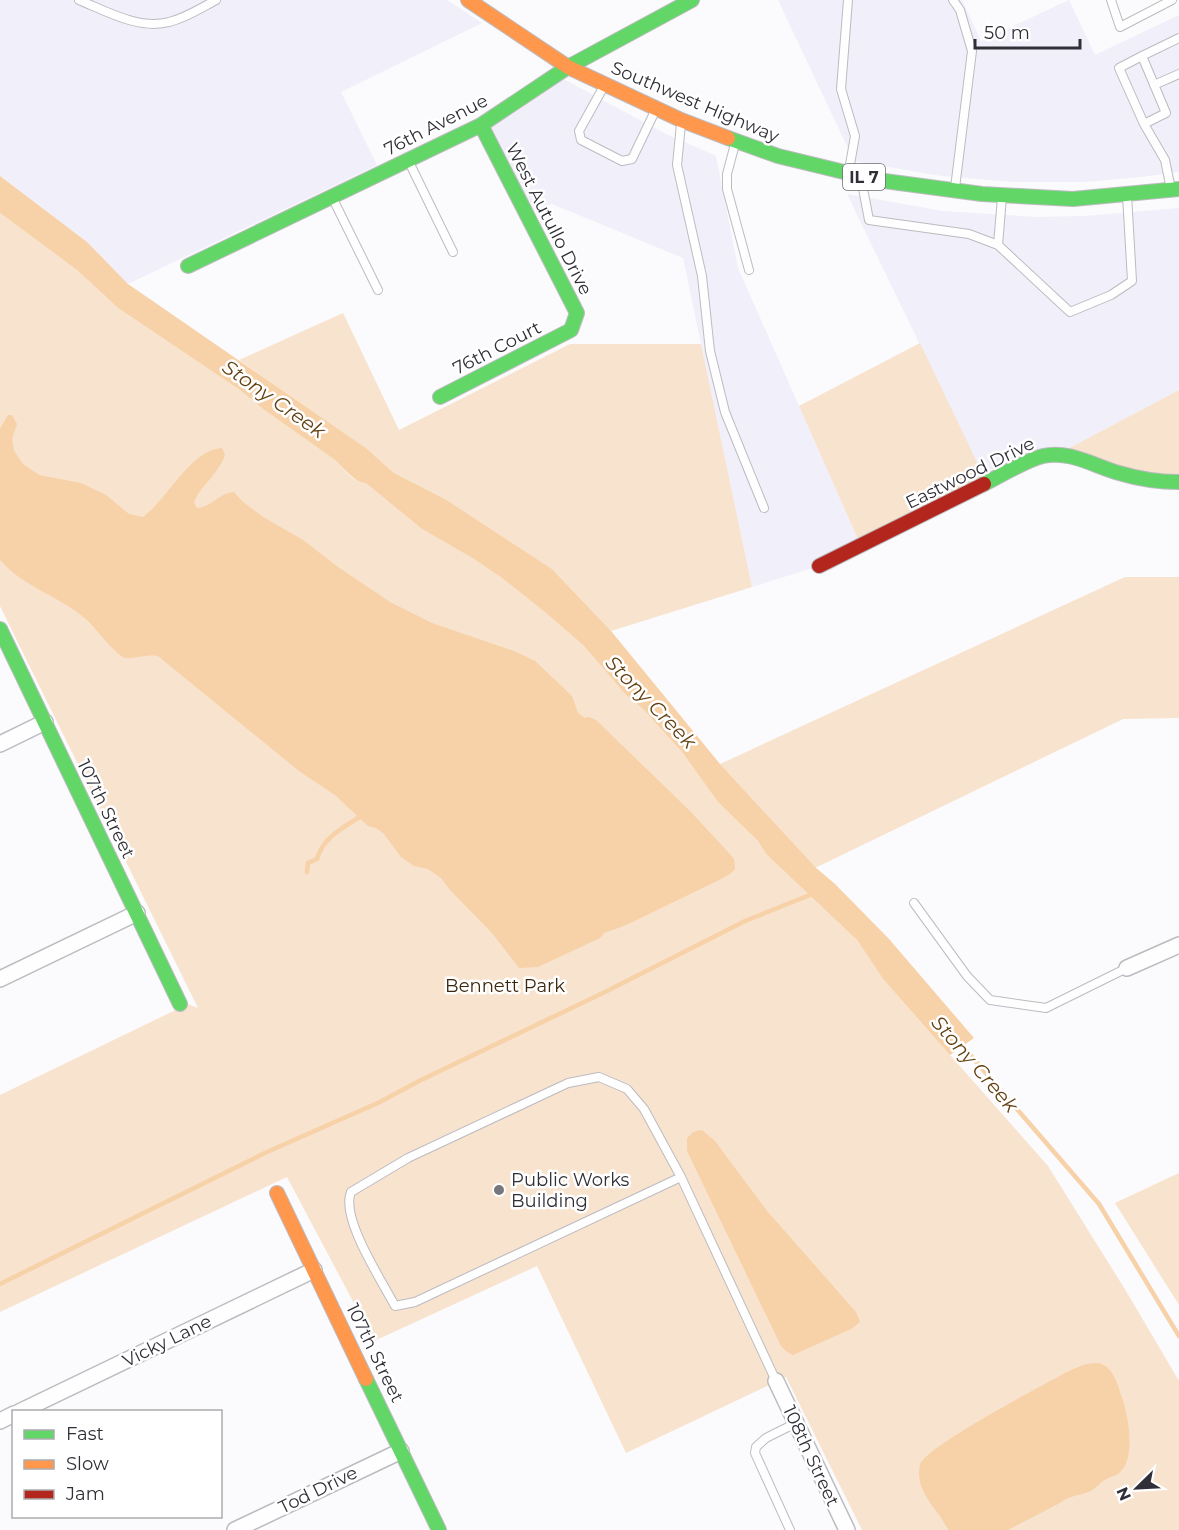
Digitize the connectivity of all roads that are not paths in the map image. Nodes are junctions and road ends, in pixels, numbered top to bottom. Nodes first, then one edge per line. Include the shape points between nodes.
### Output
1 (79, 0) edge
2 (216, 0) edge
3 (692, 0) edge
4 (848, 0) edge
5 (953, 0) edge
6 (1111, 0) edge
7 (1172, 0) edge
8 (472, 1) edge
9 (666, 6) edge
10 (1179, 38) edge
11 (1142, 56) junction
12 (568, 67) junction
13 (1179, 74) edge
14 (605, 84) junction
15 (1154, 85) junction
16 (656, 108) junction
17 (681, 120) junction
18 (1144, 124) junction
19 (481, 125) junction
20 (736, 141) junction
21 (408, 160) junction
22 (854, 174) junction
23 (955, 190) junction
24 (1177, 190) edge
25 (1127, 194) junction
26 (1002, 195) junction
27 (332, 197) junction
28 (998, 245) junction
29 (453, 252) dead end
30 (188, 266) dead end
31 (749, 270) dead end
32 (378, 290) dead end
33 (572, 330) joint
34 (440, 398) dead end
35 (1179, 482) edge
36 (765, 508) dead end
37 (819, 566) dead end
38 (0, 629) edge
39 (45, 722) junction
40 (0, 744) edge
41 (914, 903) dead end
42 (137, 913) junction
43 (1179, 945) edge
44 (1127, 968) joint
45 (0, 979) edge
46 (180, 1004) dead end
47 (681, 1177) junction
48 (277, 1193) dead end
49 (314, 1270) junction
50 (776, 1381) joint
51 (23, 1410) edge
52 (796, 1423) junction
53 (401, 1451) junction
54 (235, 1530) edge
55 (440, 1530) edge
56 (790, 1530) edge
57 (847, 1530) edge

1 - 2 lane via 124,19 160,24
3 - 9 street, 76th Avenue
4 - 22 lane via 841,89 855,136
5 - 23 lane via 960,10 972,51
6 - 7 lane via 1120,27
8 - 12 street, Southwest Highway / IL 7
9 - 12 street, 76th Avenue
10 - 11 lane
11 - 15 lane
11 - 18 lane via 1119,68
12 - 14 street, Southwest Highway / IL 7
12 - 19 street, 76th Avenue
13 - 15 lane
14 - 16 street, Southwest Highway / IL 7
14 - 16 lane via 579,131 581,140 622,161 632,159
15 - 18 lane via 1166,113
16 - 17 street, Southwest Highway / IL 7
17 - 20 street, Southwest Highway / IL 7
17 - 36 lane via 677,165 702,276 710,351 725,412
18 - 24 lane
19 - 21 street, 76th Avenue
19 - 33 street, West Autullo Drive via 576,313
20 - 22 street, Southwest Highway / IL 7 via 778,156
20 - 31 lane via 727,189
21 - 27 street, 76th Avenue
21 - 29 lane
22 - 23 street, Southwest Highway / IL 7
22 - 28 lane via 868,220 969,234
23 - 26 street, Southwest Highway / IL 7
24 - 25 street, Southwest Highway / IL 7
25 - 26 street, Southwest Highway / IL 7 via 1073,199
25 - 28 lane via 1132,282 1111,296 1070,312
26 - 28 lane
27 - 30 street, 76th Avenue
27 - 32 lane
33 - 34 street, 76th Court
35 - 37 street, Eastwood Drive via 1133,477 1073,455 1041,456
38 - 39 street, 107th Street
39 - 40 street
39 - 42 street, 107th Street
41 - 44 lane via 967,976 990,1000 1046,1008
42 - 45 street
42 - 46 street, 107th Street
43 - 44 street
47 - 47 lane via 644,1109 627,1089 598,1077 568,1083 408,1158 351,1192 347,1200 358,1238 395,1306 415,1302
47 - 50 lane
48 - 49 street, 107th Street
49 - 51 street, Vicky Lane
49 - 53 street, 107th Street
50 - 52 street, 108th Street
52 - 56 lane via 766,1438 755,1453
52 - 57 street, 108th Street
53 - 54 street, Tod Drive
53 - 55 street, 107th Street

